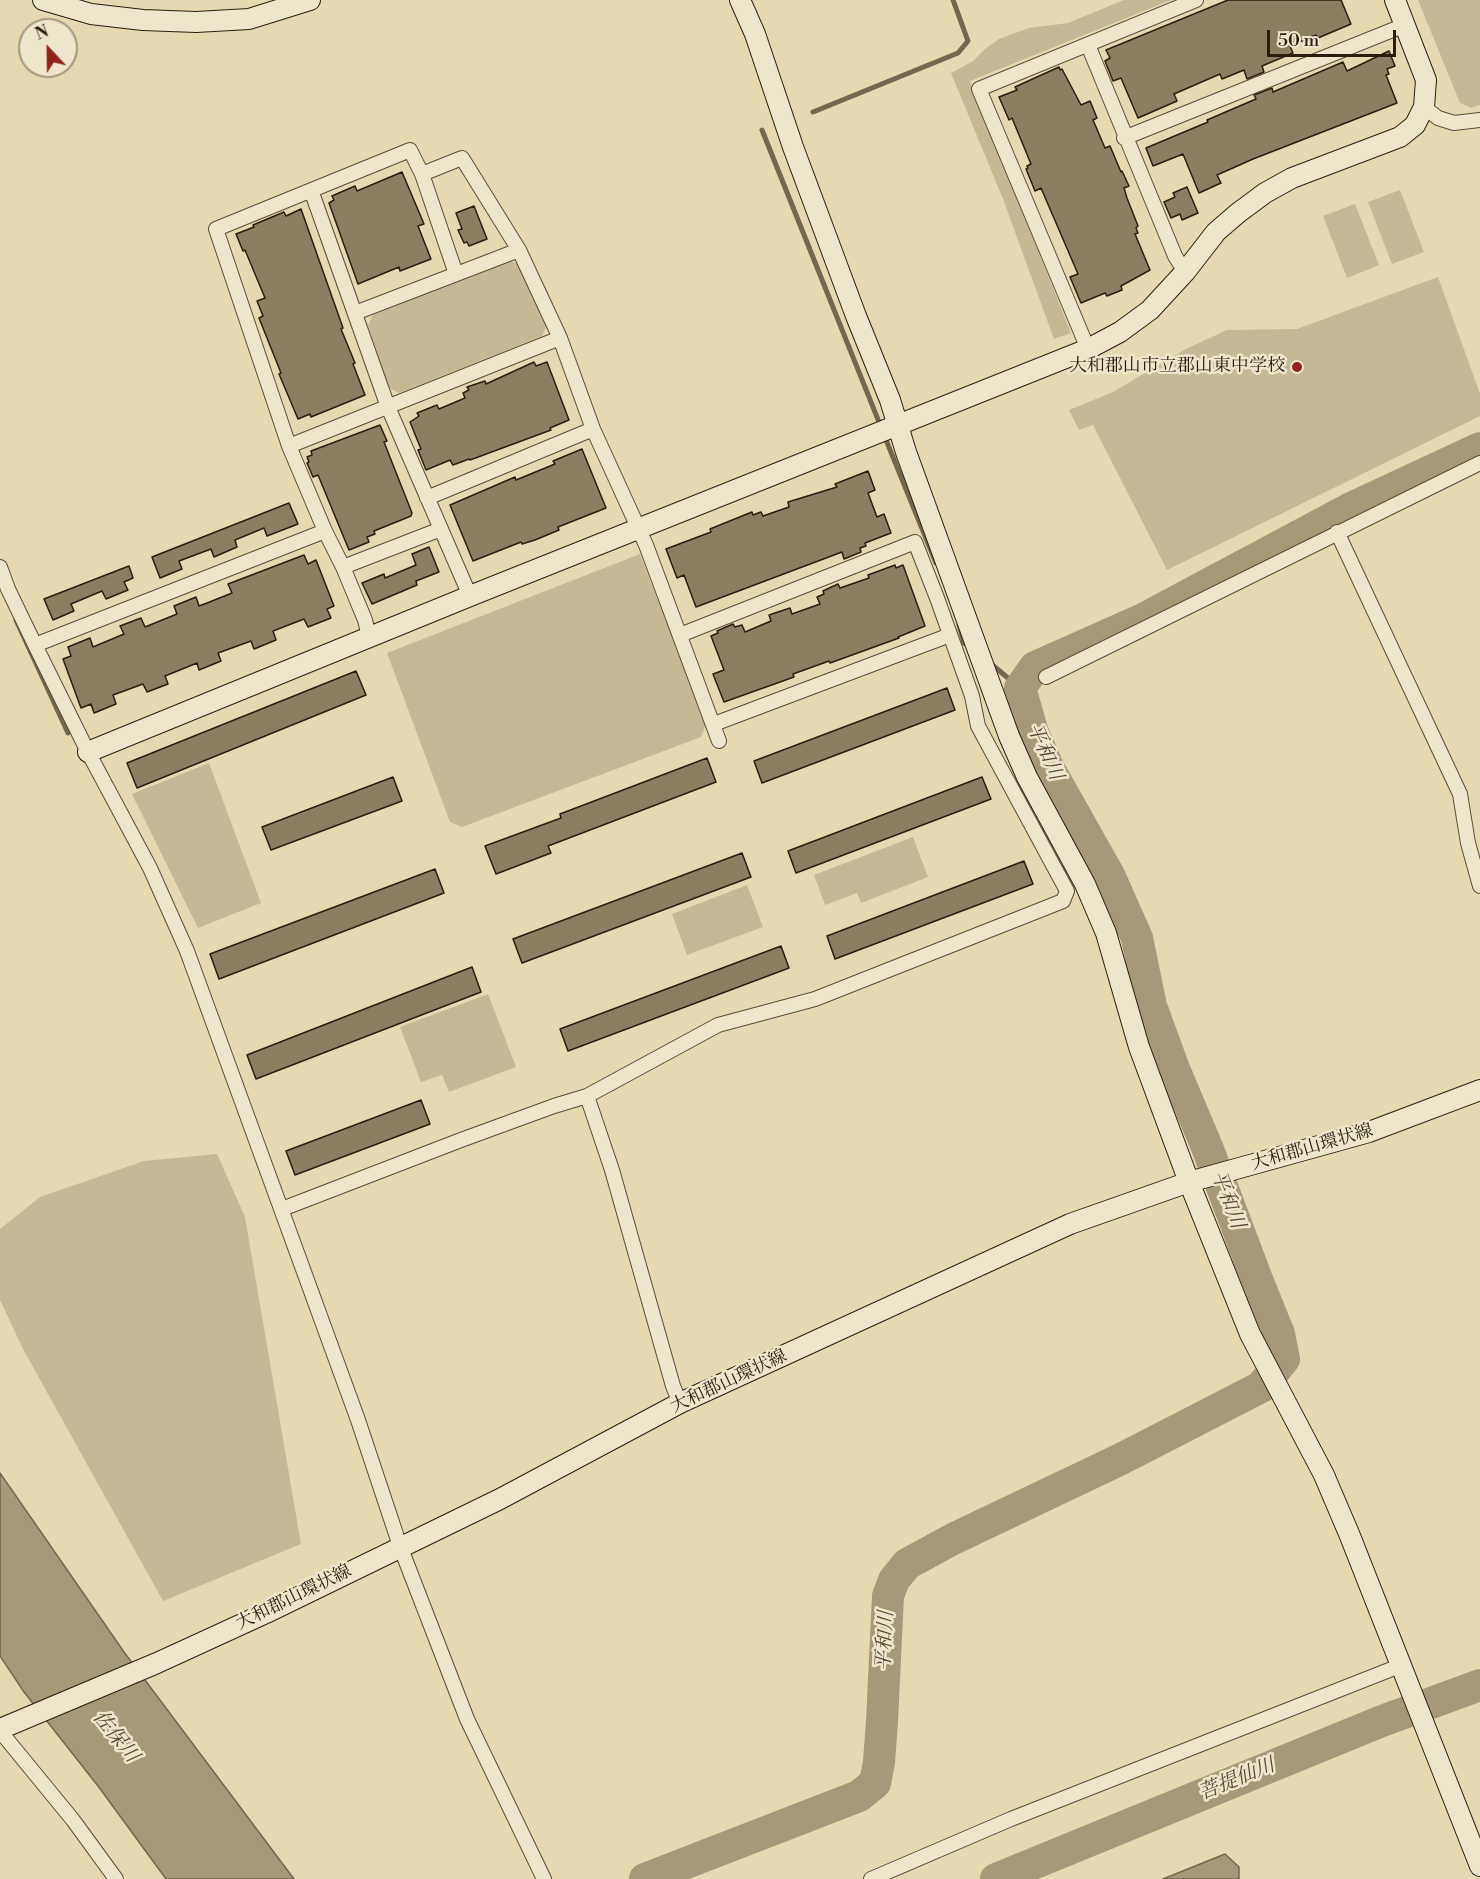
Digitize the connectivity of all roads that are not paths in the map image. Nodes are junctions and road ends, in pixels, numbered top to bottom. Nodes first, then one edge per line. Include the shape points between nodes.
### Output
1 (43, 0) edge
2 (309, 0) edge
3 (740, 0) edge
4 (1196, 0) edge
5 (1395, 0) edge
6 (1405, 25) junction
7 (1088, 45) junction
8 (1424, 107) junction
9 (1480, 120) edge
10 (1125, 138) junction
11 (422, 174) junction
12 (311, 190) junction
13 (519, 250) junction
14 (1185, 272) junction
15 (456, 274) junction
16 (355, 313) junction
17 (560, 338) junction
18 (1088, 350) junction
19 (388, 407) junction
20 (897, 427) junction
21 (593, 429) junction
22 (289, 446) junction
23 (1480, 463) edge
24 (427, 498) junction
25 (441, 529) junction
26 (639, 529) junction
27 (325, 531) junction
28 (1337, 532) junction
29 (0, 567) edge
30 (343, 567) junction
31 (470, 596) junction
32 (950, 634) junction
33 (680, 635) junction
34 (369, 637) junction
35 (34, 645) junction
36 (1046, 677) dead end
37 (714, 724) junction
38 (719, 741) dead end
39 (87, 752) junction
40 (1480, 886) edge
41 (1480, 1090) edge
42 (587, 1096) junction
43 (1189, 1182) junction
44 (282, 1209) junction
45 (680, 1403) junction
46 (400, 1546) junction
47 (1403, 1668) junction
48 (4, 1728) edge
49 (1480, 1866) edge
50 (116, 1879) edge
51 (544, 1879) edge
52 (871, 1879) edge

1 - 2 street via 91,14 196,22 249,19
3 - 20 street
4 - 7 street
5 - 6 street
6 - 8 street via 1426,80
6 - 10 street
7 - 10 street
7 - 18 street via 979,89
8 - 9 street via 1438,118 1454,123
8 - 14 street via 1415,125 1400,137 1292,178 1265,193 1216,232
10 - 14 street
11 - 12 street via 410,150
11 - 13 street via 462,158
11 - 15 street
12 - 16 street
12 - 22 street via 216,229
13 - 15 street
13 - 17 street
14 - 18 street via 1150,310
15 - 16 street
16 - 19 street
17 - 19 street
17 - 21 street
18 - 20 street
19 - 22 street
19 - 24 street
20 - 26 street
20 - 43 street via 1027,777 1085,884 1106,933 1139,1047
21 - 24 street
21 - 26 street
22 - 27 street
23 - 28 street
24 - 25 street
25 - 30 street
25 - 31 street
26 - 31 street
26 - 33 street
27 - 30 street
27 - 35 street
28 - 36 street
28 - 40 street via 1460,794
29 - 35 street
30 - 34 street
31 - 34 street
32 - 33 street via 915,542
32 - 37 street
32 - 42 street via 978,726 1067,891 1063,901 815,999 718,1025
33 - 37 street
34 - 39 street
35 - 39 street
37 - 38 street
39 - 44 street via 150,868 187,951
41 - 43 street, 大和郡山環状線 via 1369,1132
42 - 44 street
42 - 45 street
43 - 45 street, 大和郡山環状線 via 1070,1224
43 - 47 street via 1250,1334 1324,1475
44 - 46 street
45 - 46 street, 大和郡山環状線 via 500,1499
46 - 48 street, 大和郡山環状線 via 157,1663
46 - 51 street via 467,1719
47 - 49 street
47 - 52 street via 1011,1819
48 - 50 street

